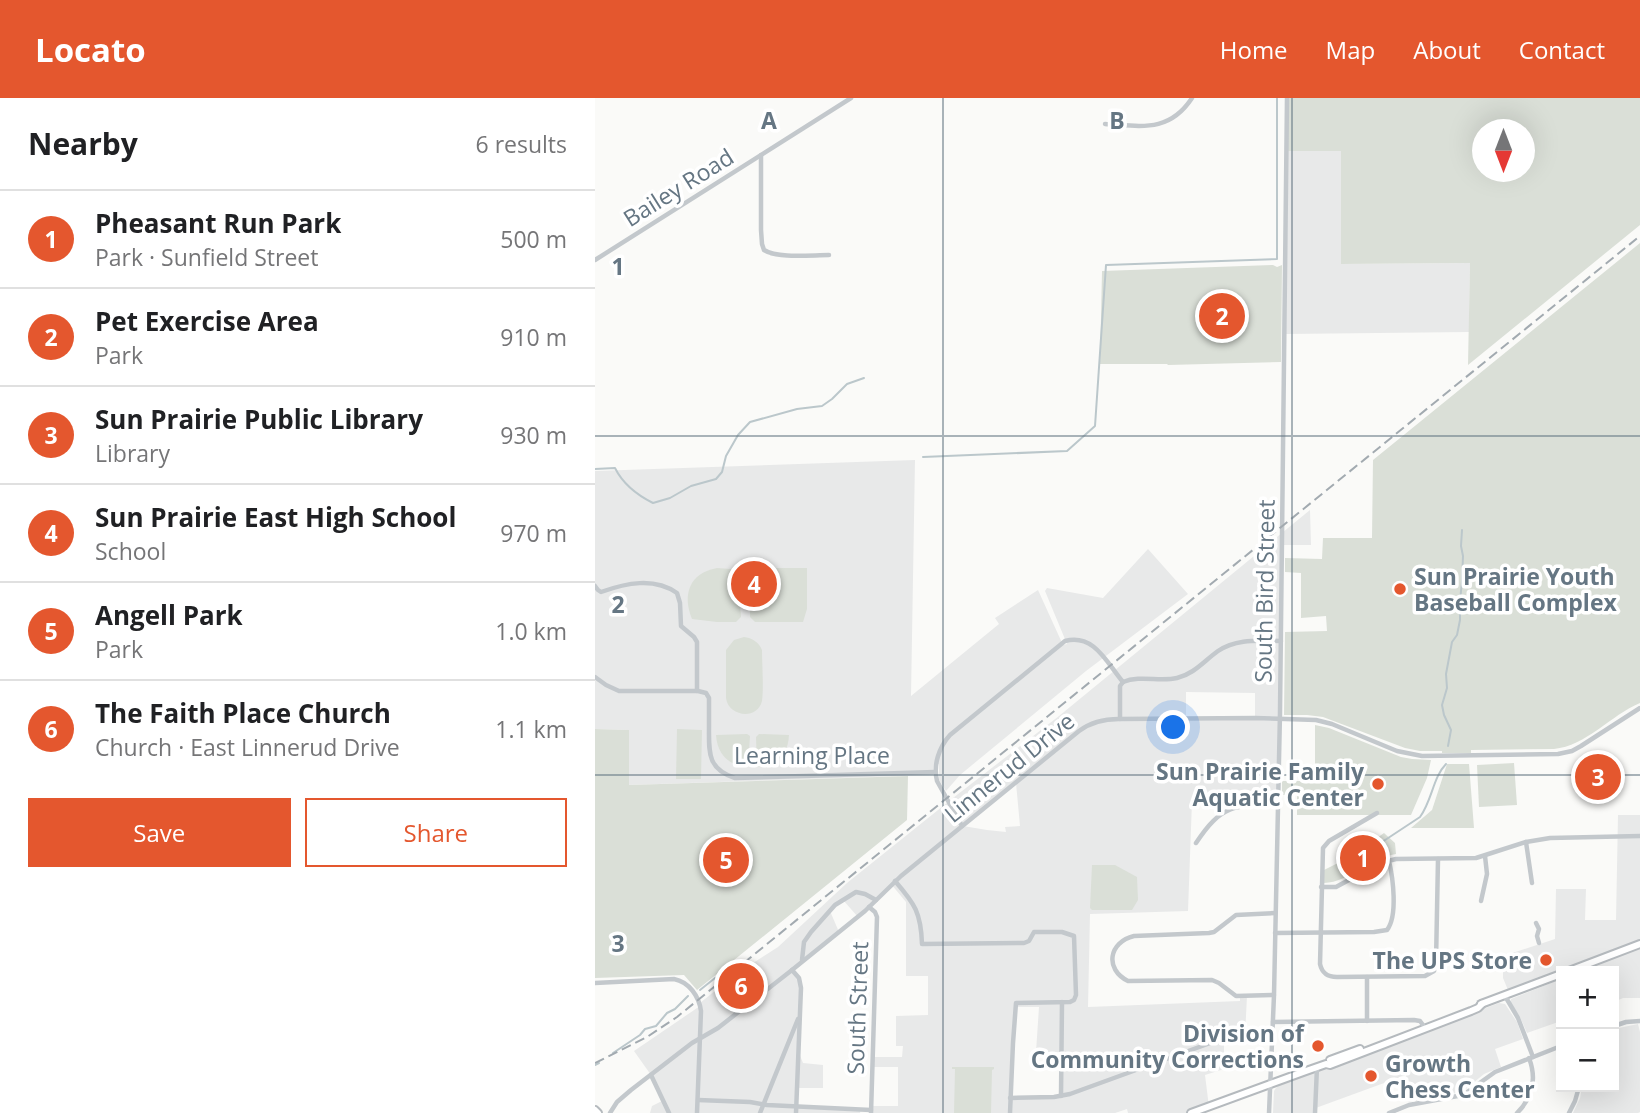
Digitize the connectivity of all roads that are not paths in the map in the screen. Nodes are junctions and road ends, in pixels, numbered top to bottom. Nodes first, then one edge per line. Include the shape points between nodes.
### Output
1 (851, 98) edge
2 (1192, 98) edge
3 (1287, 98) edge
4 (1105, 124) dead end
5 (761, 155) junction
6 (829, 255) dead end
7 (595, 260) edge
8 (595, 586) edge
9 (1280, 642) junction
10 (595, 677) edge
11 (1123, 682) junction
12 (697, 691) junction
13 (1640, 708) edge
14 (1120, 719) junction
15 (1279, 720) junction
16 (935, 772) junction
17 (1277, 805) junction
18 (1377, 813) dead end
19 (962, 826) junction
20 (1640, 836) edge
21 (1526, 842) junction
22 (1196, 843) dead end
23 (1485, 856) junction
24 (1438, 859) junction
25 (1389, 860) junction
26 (895, 881) junction
27 (1532, 883) dead end
28 (1321, 887) junction
29 (876, 900) junction
30 (1481, 901) dead end
31 (869, 907) junction
32 (1275, 913) junction
33 (1536, 923) dead end
34 (1275, 933) junction
35 (1320, 933) junction
36 (1539, 943) dead end
37 (1640, 944) edge
38 (802, 961) junction
39 (1582, 966) edge
40 (792, 970) junction
41 (1556, 976) edge
42 (1367, 977) junction
43 (595, 983) edge
44 (1274, 995) junction
45 (1505, 996) junction
46 (1062, 1002) junction
47 (1482, 1004) junction
48 (800, 1014) junction
49 (1367, 1021) junction
50 (1640, 1021) edge
51 (1273, 1022) junction
52 (1423, 1025) junction
53 (1619, 1025) edge
54 (700, 1037) junction
55 (1273, 1037) junction
56 (688, 1046) junction
57 (1556, 1048) edge
58 (700, 1055) junction
59 (1531, 1058) junction
60 (1326, 1064) junction
61 (1317, 1067) junction
62 (650, 1075) junction
63 (1270, 1085) junction
64 (1578, 1092) edge
65 (1061, 1096) junction
66 (1010, 1098) junction
67 (698, 1100) junction
68 (762, 1105) junction
69 (797, 1106) junction
70 (1210, 1110) edge
71 (871, 1112) edge
72 (610, 1113) edge
73 (669, 1113) edge
74 (697, 1113) edge
75 (760, 1113) edge
76 (796, 1113) edge
77 (1010, 1113) edge
78 (1191, 1113) edge
79 (1269, 1113) edge
80 (1315, 1113) edge
81 (1389, 1113) edge
82 (1517, 1113) edge
83 (1569, 1113) edge

1 - 5 street, Bailey Road
2 - 4 street via 1178,115 1159,125
3 - 9 street, South Bird Street
5 - 6 street via 762,248 767,253
5 - 7 street, Bailey Road
8 - 12 street via 601,592 646,583 677,593 681,626 697,644
9 - 11 street via 1231,645 1176,678
9 - 15 street, South Bird Street
10 - 12 street via 618,691
11 - 14 street
11 - 16 street via 1091,643 1061,642 947,738
12 - 16 street, Learning Place via 709,698 708,751 714,765 729,776
13 - 15 street, Linnerud Drive via 1581,746 1558,754 1422,756 1324,722
14 - 15 street, Linnerud Drive
14 - 19 street, Linnerud Drive via 1084,728
15 - 17 street, South Bird Street
16 - 19 street
17 - 22 street via 1228,810
17 - 32 street, South Bird Street
18 - 28 street via 1325,845
19 - 26 street, Linnerud Drive
20 - 21 street
21 - 23 street
21 - 27 street
23 - 24 street
23 - 30 street via 1487,874
24 - 25 street
24 - 42 street via 1434,971 1420,976
25 - 28 street via 1336,887
25 - 35 street via 1393,882 1390,926 1383,932
26 - 29 street, Linnerud Drive
26 - 46 street via 919,914 922,944 1024,943 1034,932 1073,935 1076,995 1074,1000
28 - 35 street
29 - 31 street, Linnerud Drive
29 - 38 street via 856,892 835,905 804,942
31 - 38 street, Linnerud Drive
31 - 71 street, South Street via 877,917
32 - 34 street, South Bird Street
32 - 44 street via 1236,915 1209,933 1126,938 1117,945 1112,959 1115,970 1128,981 1212,980 1236,996
33 - 36 street
34 - 35 street
34 - 44 street, South Bird Street
35 - 42 street via 1320,964 1326,975
37 - 39 main road
38 - 40 street, Linnerud Drive
40 - 48 street via 801,985
40 - 54 street, Linnerud Drive
41 - 45 main road
42 - 49 street
43 - 54 street via 681,981 700,1003
44 - 51 street, South Bird Street
45 - 47 main road
45 - 59 street
46 - 65 street
46 - 66 street via 1016,1003
47 - 52 main road
47 - 60 main road
48 - 68 street
48 - 69 street
49 - 51 street
49 - 52 street via 1418,1020
50 - 53 street
51 - 55 street, South Bird Street
52 - 60 main road
54 - 56 street, Linnerud Drive
54 - 58 street
55 - 63 street, South Bird Street
55 - 65 street via 1220,1038
56 - 58 street via 697,1048
56 - 62 street, Linnerud Drive
57 - 59 street
58 - 67 street
59 - 81 street via 1495,1072 1463,1095
59 - 82 street via 1533,1085
60 - 61 main road
61 - 63 main road
61 - 80 street
62 - 72 street, Linnerud Drive
62 - 73 street
63 - 70 main road
63 - 79 street, South Bird Street
64 - 83 street
65 - 66 street
66 - 77 street
67 - 68 street
67 - 74 street
68 - 69 street
68 - 75 street
69 - 71 street
69 - 76 street
70 - 78 main road

